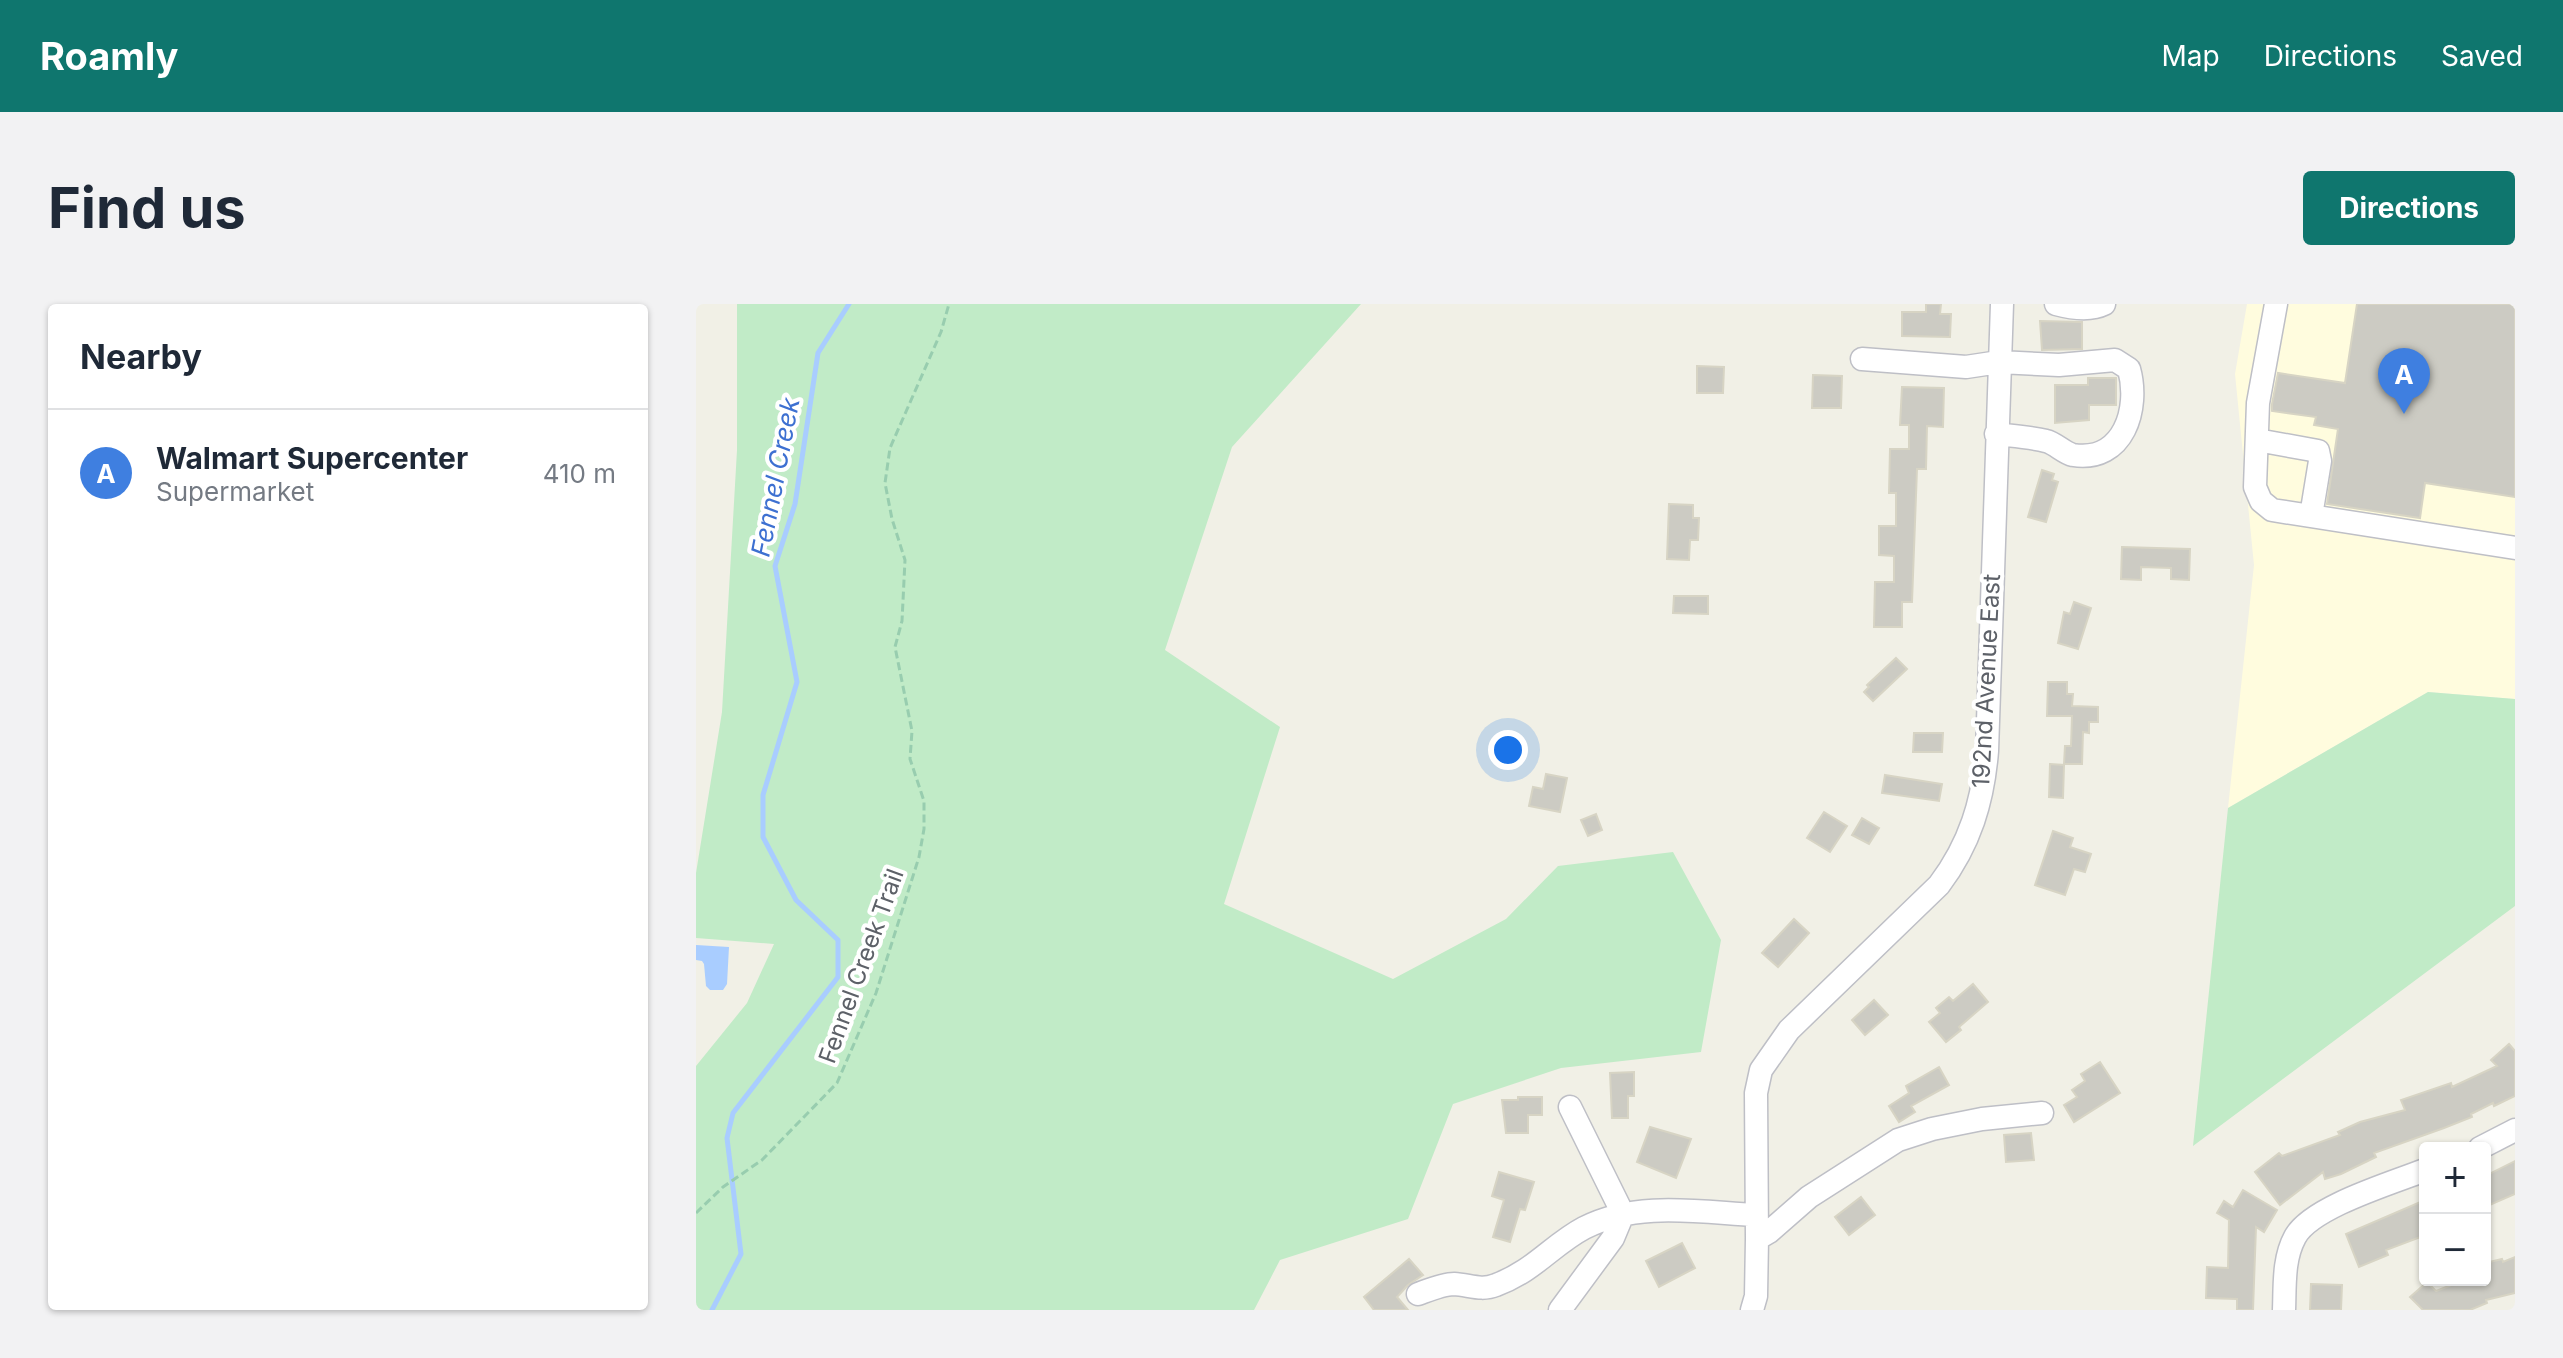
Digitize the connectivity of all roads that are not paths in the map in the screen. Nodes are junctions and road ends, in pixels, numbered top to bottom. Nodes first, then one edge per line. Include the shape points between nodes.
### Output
1 (2002, 304) edge
2 (2056, 304) edge
3 (2104, 304) edge
4 (2276, 304) edge
5 (1862, 359) dead end
6 (1999, 362) junction
7 (1996, 434) junction
8 (2257, 440) junction
9 (2311, 516) junction
10 (2515, 548) edge
11 (1570, 1107) dead end
12 (2042, 1113) dead end
13 (2515, 1130) edge
14 (2491, 1142) edge
15 (2419, 1172) edge
16 (1623, 1214) junction
17 (1755, 1215) junction
18 (1757, 1239) junction
19 (1418, 1294) dead end
20 (1560, 1310) edge
21 (1752, 1310) edge
22 (2284, 1310) edge

1 - 6 street, 192nd Avenue East
2 - 3 street
4 - 8 street via 2258,403
5 - 6 street via 1966,367
6 - 7 street, 192nd Avenue East
6 - 7 street via 2059,365 2115,360 2129,369 2134,386 2131,414 2118,441 2100,453 2072,455 2049,441
7 - 17 street, 192nd Avenue East via 1987,751 1969,839 1939,885 1789,1030 1761,1070 1756,1093
8 - 9 street via 2255,487 2261,501 2272,510
8 - 9 street via 2318,451
9 - 10 street
11 - 16 street
12 - 18 street via 1982,1119 1898,1140 1809,1197
13 - 14 street
15 - 22 street via 2322,1212 2301,1228 2286,1262
16 - 17 street via 1660,1210
16 - 19 street via 1583,1228 1520,1276 1491,1287 1452,1284
16 - 20 street via 1613,1238
17 - 18 street, 192nd Avenue East
18 - 21 street

